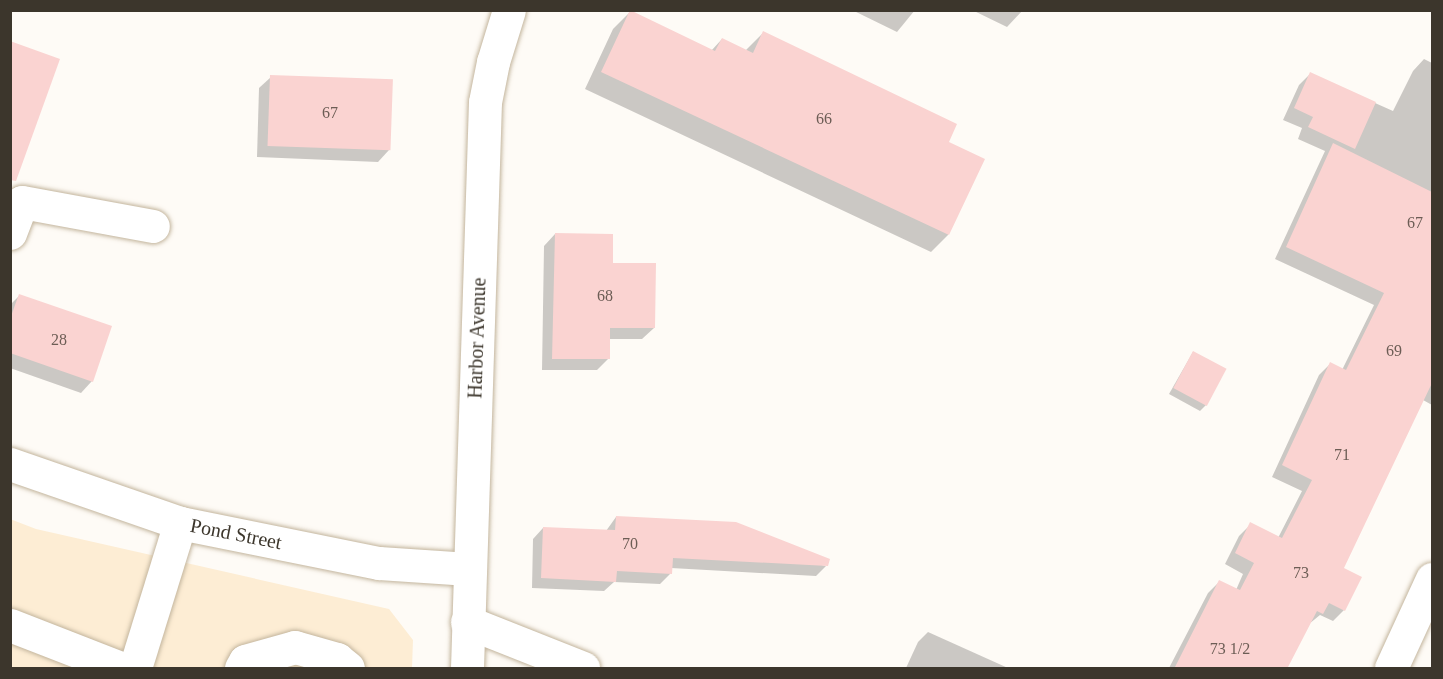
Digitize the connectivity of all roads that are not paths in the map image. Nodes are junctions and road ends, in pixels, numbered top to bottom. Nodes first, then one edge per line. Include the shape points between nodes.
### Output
1 (509, 10) edge
2 (153, 226) dead end
3 (10, 233) edge
4 (10, 464) edge
5 (180, 523) junction
6 (469, 569) junction
7 (1432, 579) edge
8 (467, 622) junction
9 (10, 625) edge
10 (121, 669) edge
11 (135, 669) edge
12 (241, 669) edge
13 (348, 669) edge
14 (466, 669) edge
15 (583, 669) edge
16 (1391, 669) edge

1 - 6 street, Harbor Avenue via 485,102
2 - 3 street via 22,202
4 - 5 street, Pond Street
5 - 6 street, Pond Street via 379,562
5 - 11 street
6 - 8 street, Harbor Avenue
7 - 16 street
8 - 14 street, Harbor Avenue
8 - 15 street
9 - 10 street
12 - 13 street via 245,661 294,647 337,659

